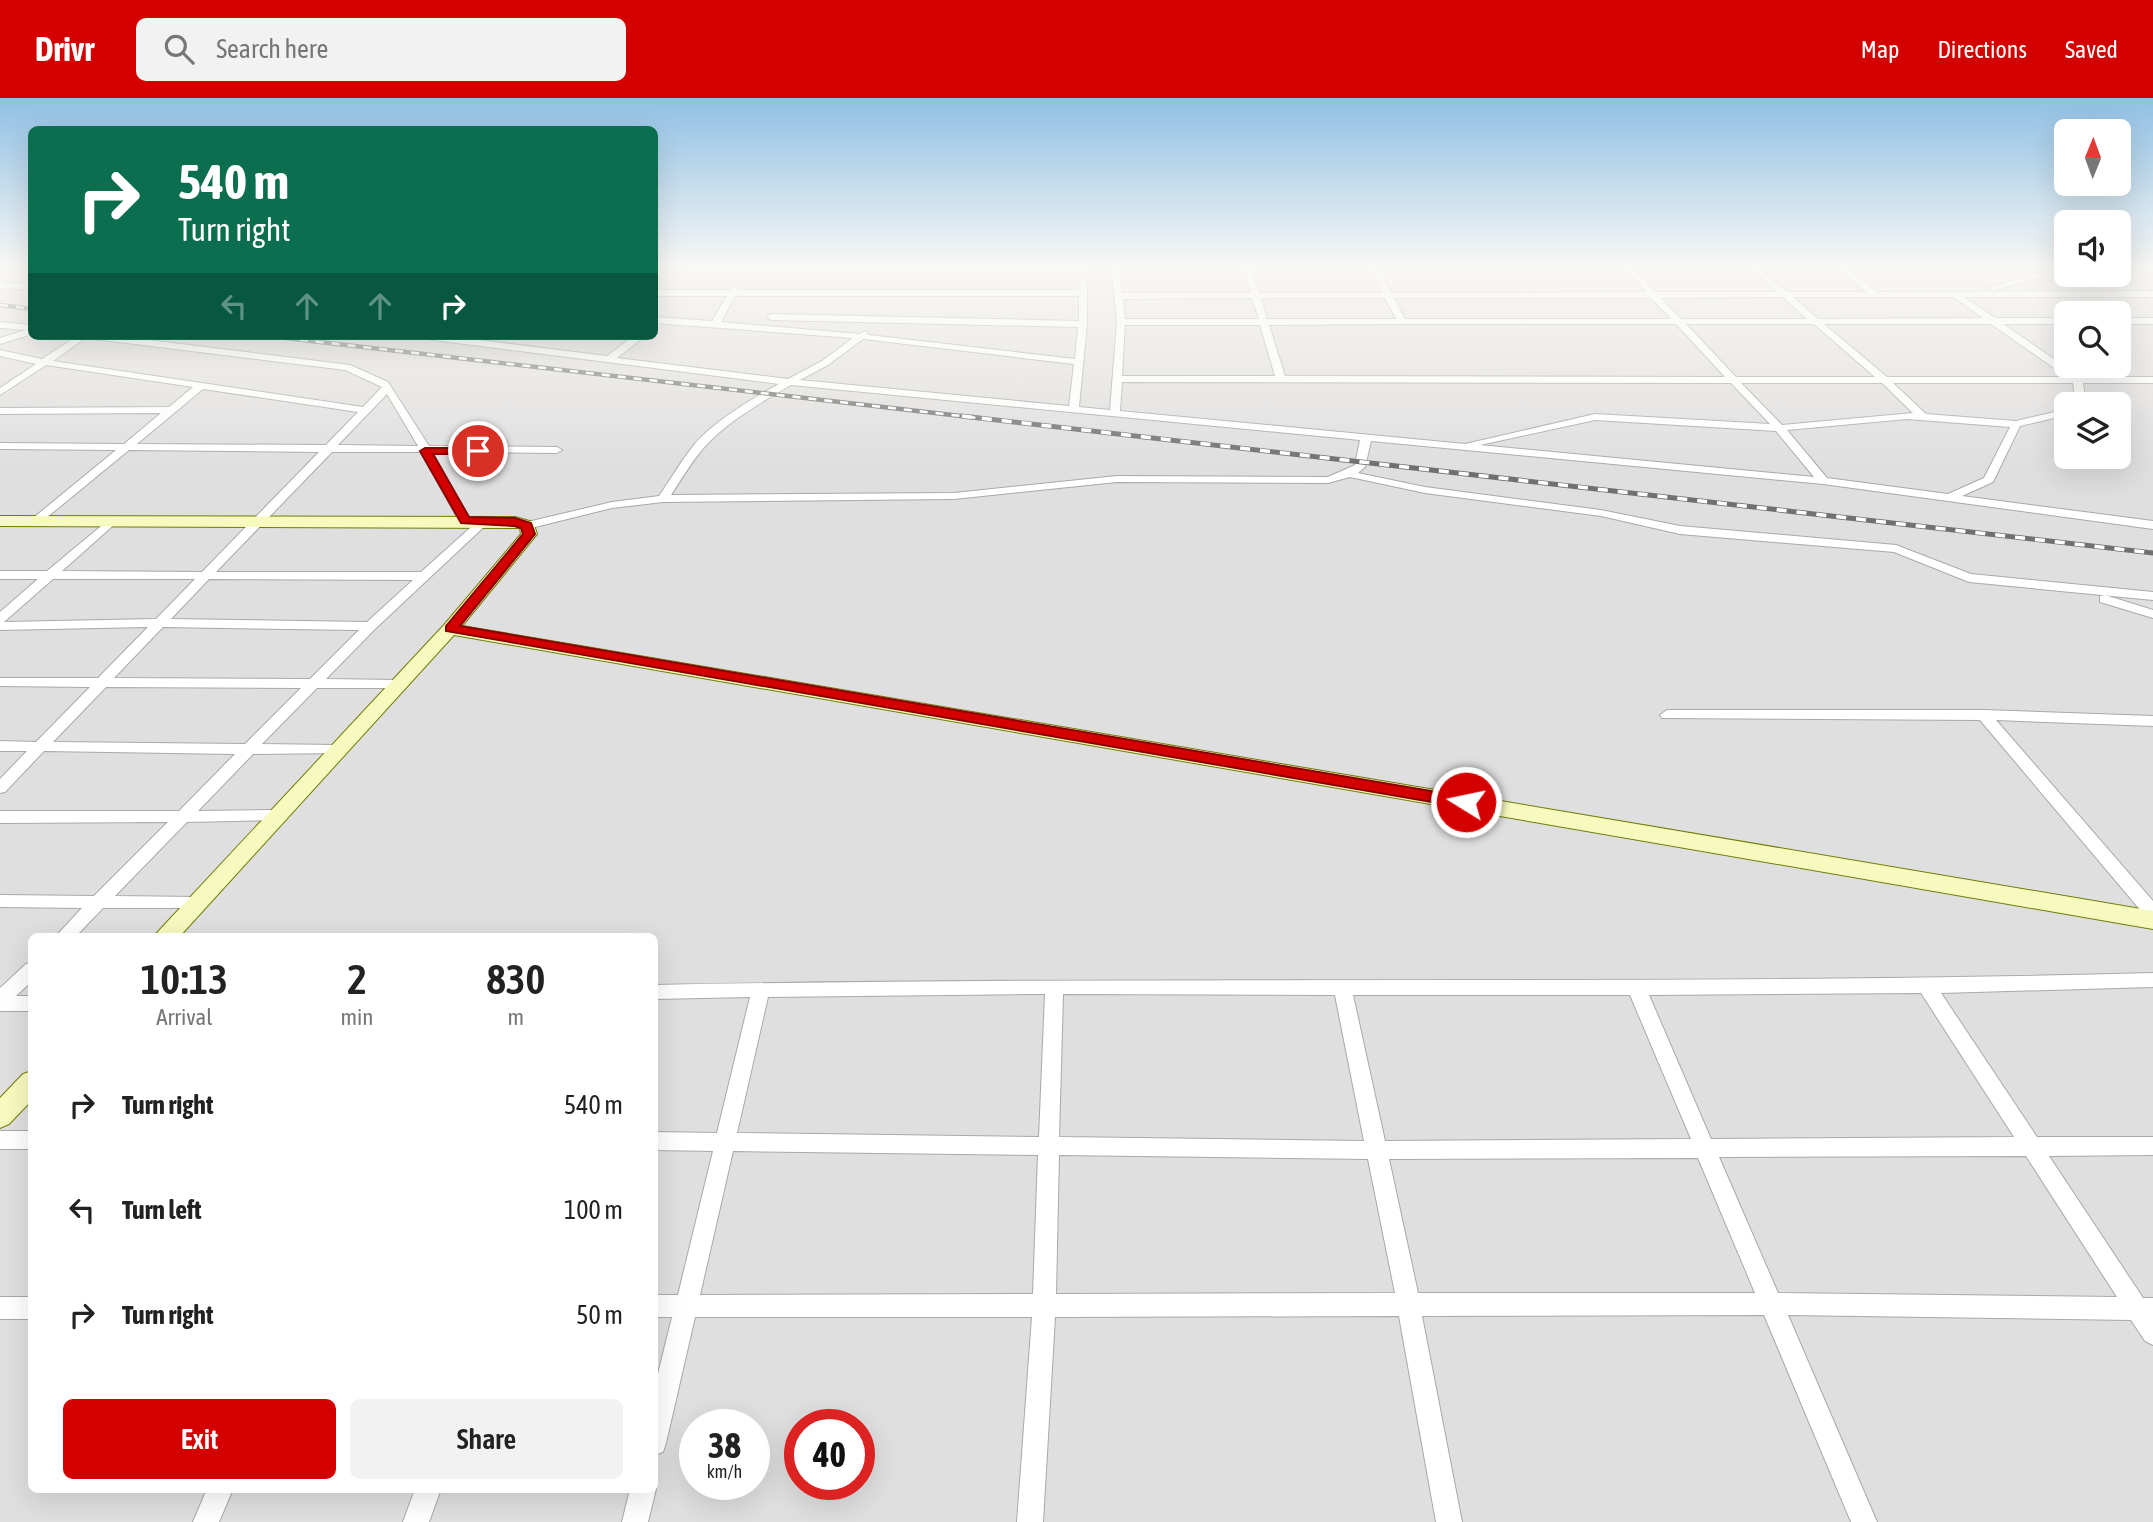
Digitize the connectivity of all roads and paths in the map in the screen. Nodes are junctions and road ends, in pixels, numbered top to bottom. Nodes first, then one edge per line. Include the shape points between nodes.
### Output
1 (24, 332) edge
2 (833, 332) edge
3 (866, 332) edge
4 (1082, 332) edge
5 (1121, 332) edge
6 (1265, 332) edge
7 (1689, 332) edge
8 (1829, 332) edge
9 (2012, 332) edge
10 (862, 335) junction
11 (77, 340) edge
12 (126, 340) edge
13 (456, 340) edge
14 (635, 340) edge
15 (0, 341) edge
16 (0, 353) edge
17 (608, 360) junction
18 (42, 362) junction
19 (1080, 362) junction
20 (0, 375) edge
21 (24, 375) junction
22 (1119, 379) junction
23 (1280, 379) junction
24 (2078, 380) junction
25 (2153, 380) edge
26 (1735, 381) junction
27 (1886, 381) junction
28 (787, 382) junction
29 (202, 385) junction
30 (387, 388) junction
31 (0, 392) edge
32 (2080, 392) edge
33 (172, 410) junction
34 (364, 410) junction
35 (0, 411) edge
36 (1074, 411) junction
37 (1115, 414) junction
38 (2054, 415) edge
39 (1922, 416) junction
40 (2016, 424) junction
41 (1779, 428) junction
42 (1366, 439) junction
43 (0, 446) edge
44 (127, 446) junction
45 (331, 447) junction
46 (1461, 447) junction
47 (557, 450) dead end
48 (425, 451) junction
49 (1349, 474) junction
50 (1823, 481) junction
51 (1949, 498) junction
52 (663, 499) junction
53 (0, 521) edge
54 (36, 521) junction
55 (112, 521) junction
56 (257, 521) junction
57 (465, 521) junction
58 (484, 521) junction
59 (527, 525) junction
60 (2153, 525) edge
61 (206, 574) junction
62 (0, 575) edge
63 (49, 575) junction
64 (422, 576) junction
65 (2075, 589) junction
66 (2153, 596) edge
67 (2153, 614) edge
68 (0, 619) edge
69 (160, 623) junction
70 (0, 626) edge
71 (370, 626) junction
72 (450, 629) junction
73 (0, 682) edge
74 (104, 682) junction
75 (315, 682) junction
76 (398, 684) junction
77 (1667, 715) dead end
78 (1984, 715) junction
79 (2153, 720) edge
80 (0, 746) edge
81 (40, 746) junction
82 (253, 747) junction
83 (336, 750) junction
84 (0, 788) edge
85 (275, 816) junction
86 (0, 817) edge
87 (181, 817) junction
88 (0, 901) edge
89 (100, 901) junction
90 (198, 903) junction
91 (2153, 913) edge
92 (2153, 919) edge
93 (68, 933) edge
94 (169, 933) edge
95 (28, 973) edge
96 (2153, 980) edge
97 (1054, 986) junction
98 (1342, 986) junction
99 (1636, 987) junction
100 (1928, 988) junction
101 (761, 989) junction
102 (658, 992) edge
103 (0, 1002) edge
104 (28, 1004) edge
105 (28, 1086) edge
106 (0, 1116) edge
107 (0, 1140) edge
108 (28, 1140) edge
109 (658, 1141) edge
110 (727, 1141) junction
111 (2032, 1146) junction
112 (2153, 1146) edge
113 (1048, 1147) junction
114 (1706, 1148) junction
115 (1376, 1150) junction
116 (1044, 1304) junction
117 (1773, 1304) junction
118 (658, 1306) edge
119 (688, 1306) junction
120 (1409, 1306) junction
121 (0, 1308) edge
122 (28, 1308) edge
123 (2145, 1309) edge
124 (2153, 1333) edge
125 (658, 1427) edge
126 (218, 1493) edge
127 (427, 1493) edge
128 (642, 1493) edge
129 (206, 1522) edge
130 (416, 1522) edge
131 (635, 1522) edge
132 (1030, 1522) edge
133 (1449, 1522) edge
134 (1864, 1522) edge

1 - 15 street
2 - 10 street
3 - 10 street
4 - 19 street
5 - 22 street
6 - 23 street
7 - 26 street
8 - 27 street
9 - 24 street
10 - 19 street
10 - 28 street via 825,363
11 - 18 street
12 - 30 street via 347,367 378,379
13 - 17 street
14 - 17 street
16 - 18 street
17 - 28 street
18 - 21 street
18 - 29 street
19 - 36 street
20 - 21 street
21 - 31 street
22 - 23 street
22 - 37 street
23 - 26 street
24 - 25 street
24 - 27 street
24 - 32 street
26 - 27 street
26 - 41 street
27 - 39 street
28 - 36 street
28 - 52 street via 709,436
29 - 33 street
29 - 34 street
30 - 34 street
30 - 48 street
33 - 35 street
33 - 44 street
34 - 45 street
36 - 37 street
37 - 42 street
38 - 40 street
39 - 40 street
39 - 41 street
40 - 51 street via 1989,480
41 - 46 street via 1595,417
41 - 50 street
42 - 46 street
42 - 49 street via 1360,467
43 - 44 street
44 - 45 street
44 - 54 street
45 - 48 street
45 - 56 street
46 - 50 street
47 - 48 street
48 - 57 street
49 - 52 street via 1287,482 1089,480 954,496
49 - 65 street via 1425,490 1601,513 1680,530 1896,549 1959,576
50 - 51 street
51 - 60 street
52 - 59 street via 612,505
53 - 54 street
54 - 55 street
55 - 56 street
55 - 63 street
56 - 57 street
56 - 61 street
57 - 58 street
58 - 59 street
58 - 64 street
59 - 72 street via 529,534
61 - 63 street
61 - 64 street
61 - 69 street
62 - 63 street
63 - 68 street
64 - 71 street
65 - 66 street
65 - 67 street
69 - 70 street
69 - 71 street
69 - 74 street
71 - 75 street
72 - 76 street
72 - 92 street
73 - 74 street
74 - 75 street
74 - 81 street
75 - 76 street
75 - 82 street
76 - 83 street
77 - 78 street
78 - 79 street
78 - 91 street
80 - 81 street
81 - 82 street
81 - 84 street
82 - 83 street
82 - 87 street
83 - 85 street
85 - 87 street
85 - 90 street
86 - 87 street
87 - 89 street
88 - 89 street
89 - 90 street
89 - 93 street
90 - 94 street
95 - 103 street
96 - 100 street
97 - 98 street
97 - 101 street
97 - 113 street
98 - 99 street
98 - 115 street
99 - 100 street
99 - 114 street
100 - 111 street
101 - 102 street
101 - 110 street
103 - 104 street
105 - 106 street
107 - 108 street
109 - 110 street
110 - 113 street
110 - 119 street
111 - 112 street
111 - 114 street
111 - 123 street
113 - 115 street
113 - 116 street
114 - 115 street
114 - 117 street
115 - 120 street
116 - 119 street
116 - 120 street
116 - 132 street
117 - 120 street
117 - 123 street
117 - 134 street
118 - 119 street
119 - 125 street
120 - 133 street
121 - 122 street
123 - 124 street
126 - 129 street
127 - 130 street
128 - 131 street

